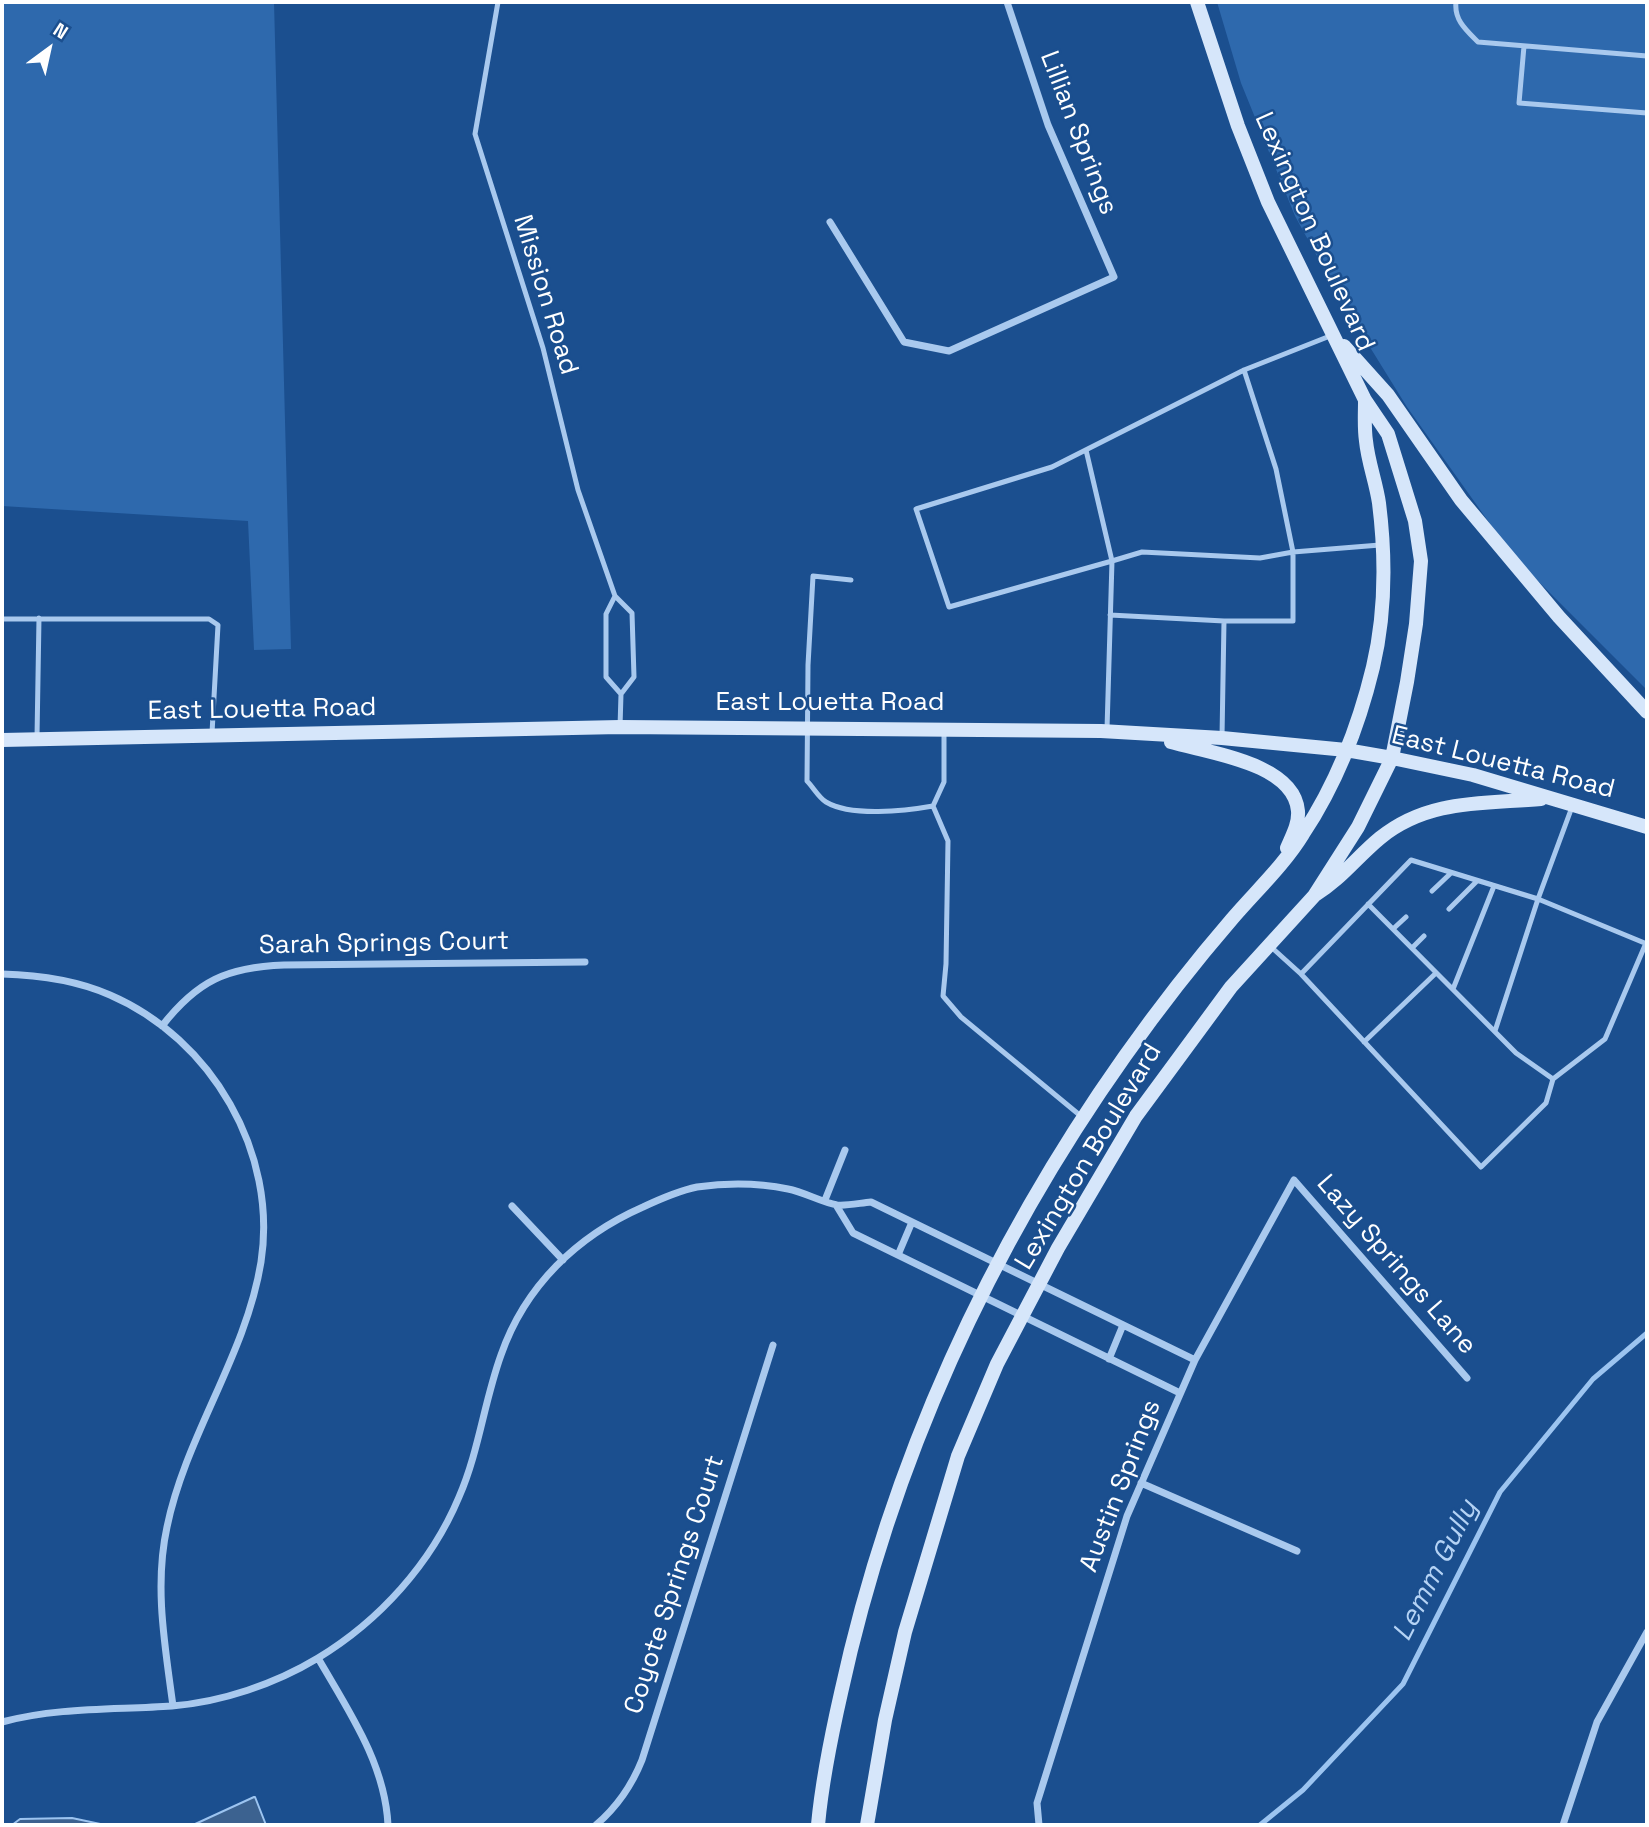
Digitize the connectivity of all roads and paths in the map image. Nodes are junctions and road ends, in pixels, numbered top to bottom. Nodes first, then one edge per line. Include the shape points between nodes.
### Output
1 (498, 2) edge
2 (1007, 2) edge
3 (1197, 2) edge
4 (1455, 2) edge
5 (1524, 46) junction
6 (1647, 56) edge
7 (1647, 113) edge
8 (830, 222) dead end
9 (1333, 335) junction
10 (1244, 370) junction
11 (1365, 400) junction
12 (1086, 450) junction
13 (1382, 545) junction
14 (1293, 552) junction
15 (1112, 561) junction
16 (851, 580) dead end
17 (615, 596) junction
18 (1110, 615) junction
19 (39, 618) junction
20 (2, 619) edge
21 (1224, 621) junction
22 (621, 694) junction
23 (1647, 712) edge
24 (620, 726) junction
25 (807, 728) junction
26 (944, 729) junction
27 (1107, 732) junction
28 (1142, 734) junction
29 (212, 735) junction
30 (1222, 738) junction
31 (37, 739) junction
32 (2, 740) edge
33 (1346, 750) junction
34 (1392, 758) junction
35 (1553, 798) junction
36 (1573, 804) junction
37 (933, 806) junction
38 (1647, 827) edge
39 (1279, 866) junction
40 (1451, 873) junction
41 (1477, 881) junction
42 (1494, 886) junction
43 (1432, 891) dead end
44 (1314, 896) junction
45 (1538, 900) junction
46 (1368, 904) junction
47 (1449, 909) dead end
48 (1406, 917) dead end
49 (1393, 929) junction
50 (1424, 936) dead end
51 (1646, 943) edge
52 (1269, 945) junction
53 (1412, 948) junction
54 (585, 962) dead end
55 (1436, 973) junction
56 (2, 974) edge
57 (1301, 974) junction
58 (1453, 989) junction
59 (162, 1026) junction
60 (1495, 1031) junction
61 (1364, 1042) junction
62 (1553, 1079) junction
63 (1083, 1119) junction
64 (845, 1150) dead end
65 (1294, 1180) joint
66 (825, 1200) junction
67 (836, 1205) junction
68 (512, 1206) dead end
69 (912, 1222) junction
70 (898, 1255) junction
71 (563, 1260) junction
72 (998, 1263) junction
73 (1040, 1284) junction
74 (981, 1296) junction
75 (1023, 1316) junction
76 (1123, 1325) junction
77 (774, 1346) dead end
78 (1109, 1359) junction
79 (1195, 1360) junction
80 (1467, 1378) dead end
81 (1180, 1393) junction
82 (1141, 1483) junction
83 (1297, 1551) dead end
84 (1647, 1632) edge
85 (318, 1658) junction
86 (173, 1706) junction
87 (2, 1722) edge
88 (388, 1825) edge
89 (596, 1825) edge
90 (818, 1825) edge
91 (867, 1825) edge
92 (1039, 1825) edge
93 (1563, 1825) edge

1 - 17 lane, Mission Road via 475,134 542,348 578,490
2 - 8 street, Lillian Springs via 1048,125 1114,277 949,351 904,342
3 - 9 main road, Lexington Boulevard via 1268,201
4 - 5 lane via 1461,26 1478,42
5 - 6 lane
5 - 7 lane via 1520,103
9 - 10 lane
9 - 11 main road, Lexington Boulevard
9 - 23 main road via 1388,395 1461,500
10 - 12 lane
10 - 14 lane via 1276,469
11 - 13 main road, Lexington Boulevard via 1366,440
11 - 34 main road, Lexington Boulevard via 1388,434 1415,521 1421,561 1416,624
12 - 15 lane
12 - 15 lane via 1052,467 916,509 950,607
13 - 14 lane
13 - 33 main road, Lexington Boulevard via 1385,586 1380,631 1370,680
14 - 15 lane via 1260,558 1142,552
14 - 21 lane via 1293,621
15 - 18 lane
16 - 25 lane via 813,576
17 - 22 lane, Mission Road via 606,614 606,677
17 - 22 lane, Mission Road via 632,613 634,677
18 - 21 lane
18 - 27 lane
19 - 20 lane
19 - 29 lane via 209,619 218,625
19 - 31 lane
21 - 30 lane
22 - 24 lane, Mission Road
24 - 25 main road, East Louetta Road
24 - 29 main road, East Louetta Road
25 - 26 main road, East Louetta Road
25 - 37 lane via 807,781 826,802 851,810 905,811
26 - 27 main road, East Louetta Road
26 - 37 lane via 944,782
27 - 28 main road, East Louetta Road
28 - 30 main road, East Louetta Road
28 - 39 main road via 1263,769 1287,784 1298,812
29 - 31 main road, East Louetta Road
30 - 33 main road, East Louetta Road
31 - 32 main road, East Louetta Road
33 - 34 main road, East Louetta Road
33 - 39 main road, Lexington Boulevard via 1303,835
34 - 35 main road, East Louetta Road
34 - 44 main road, Lexington Boulevard via 1358,827
35 - 36 main road, East Louetta Road
35 - 44 main road via 1457,805 1410,818 1378,839 1335,883
36 - 38 main road, East Louetta Road
36 - 45 lane
37 - 63 lane via 948,841 943,996 961,1017
39 - 63 main road, Lexington Boulevard via 1157,1011
40 - 41 lane
40 - 43 lane
40 - 46 lane via 1411,860
41 - 42 lane
41 - 47 lane
42 - 45 lane
42 - 58 lane
44 - 52 main road, Lexington Boulevard
45 - 51 lane
45 - 60 lane
46 - 49 lane
46 - 57 lane
48 - 49 lane
49 - 53 lane
50 - 53 lane
51 - 62 lane via 1605,1039
52 - 57 lane
52 - 73 main road, Lexington Boulevard via 1231,987 1136,1116
53 - 55 lane
54 - 59 street, Sarah Springs Court via 250,967 196,989
55 - 58 lane
55 - 61 lane
56 - 59 street via 52,978 93,989
57 - 61 lane
58 - 60 lane
59 - 86 street via 201,1062 241,1123 257,1170 263,1240 252,1300 176,1491 166,1528 160,1589
60 - 62 lane via 1516,1053
61 - 62 lane via 1481,1167 1546,1103
63 - 72 main road, Lexington Boulevard
64 - 66 street
65 - 79 street, Austin Springs
65 - 80 street, Lazy Springs Lane
66 - 67 street
66 - 71 street via 774,1186 688,1189 599,1229
67 - 69 street via 871,1202
67 - 70 street via 853,1233
68 - 71 street
69 - 70 street
69 - 72 street
70 - 74 street
71 - 85 street via 526,1303 508,1338 471,1468 438,1538 384,1607
72 - 73 street
72 - 74 main road, Lexington Boulevard
73 - 75 main road, Lexington Boulevard
73 - 76 street
74 - 75 street
74 - 90 main road, Lexington Boulevard via 927,1413 878,1549 829,1747
75 - 78 street
75 - 91 main road, Lexington Boulevard via 958,1456 905,1632
76 - 78 street
76 - 79 street
77 - 89 street, Coyote Springs Court via 642,1760 630,1787
78 - 81 street
79 - 81 street, Austin Springs
81 - 82 street, Austin Springs
82 - 83 street
82 - 92 street, Austin Springs via 1037,1803
84 - 93 street via 1597,1722
85 - 86 street via 238,1693
85 - 88 street via 368,1746
86 - 87 street via 59,1711

